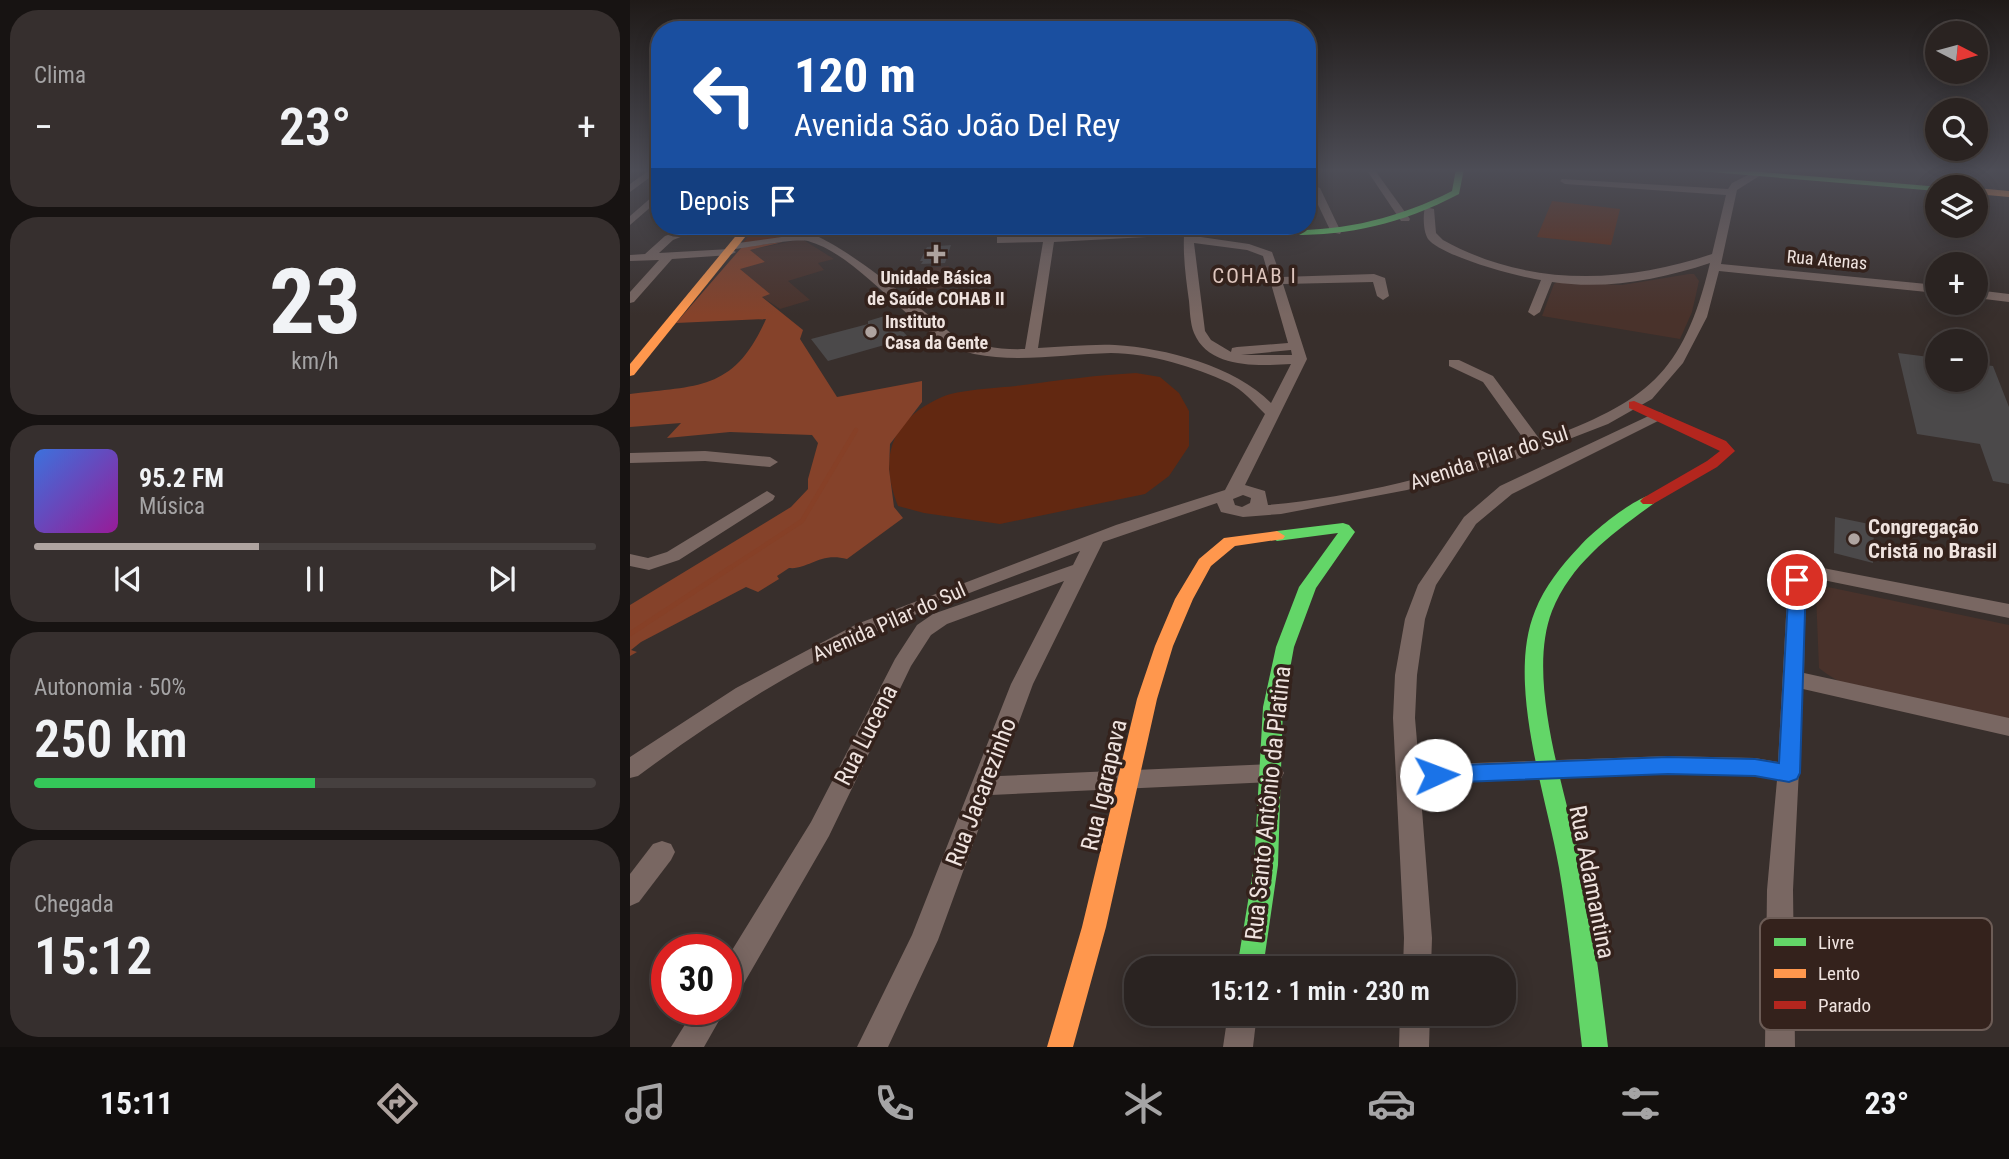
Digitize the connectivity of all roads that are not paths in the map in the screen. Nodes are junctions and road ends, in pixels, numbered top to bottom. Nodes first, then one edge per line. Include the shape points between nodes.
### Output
1 (1329, 218) edge
2 (1430, 218) edge
3 (1726, 218) edge
4 (1405, 219) edge
5 (1316, 231) edge
6 (1336, 232) junction
7 (664, 235) edge
8 (678, 235) edge
9 (743, 235) edge
10 (803, 235) edge
11 (1026, 235) edge
12 (1055, 235) edge
13 (1194, 235) edge
14 (1207, 235) edge
15 (807, 237) junction
16 (669, 238) junction
17 (1049, 238) junction
18 (733, 249) junction
19 (668, 256) junction
20 (648, 257) junction
21 (630, 258) edge
22 (1714, 266) junction
23 (1547, 279) junction
24 (1277, 281) junction
25 (1925, 288) edge
26 (1988, 295) edge
27 (1383, 296) dead end
28 (2009, 298) edge
29 (630, 299) edge
30 (1534, 312) dead end
31 (1031, 352) junction
32 (1298, 353) junction
33 (1454, 363) dead end
34 (630, 372) edge
35 (1634, 405) junction
36 (1274, 415) junction
37 (1657, 416) junction
38 (1537, 447) junction
39 (630, 458) edge
40 (1250, 460) junction
41 (770, 462) dead end
42 (767, 495) dead end
43 (1230, 499) junction
44 (1255, 500) junction
45 (1346, 529) joint
46 (1095, 539) junction
47 (634, 565) edge
48 (1079, 569) junction
49 (2009, 611) edge
50 (1794, 679) junction
51 (2009, 727) edge
52 (630, 769) edge
53 (1546, 771) junction
54 (1272, 773) junction
55 (1789, 773) junction
56 (1409, 775) junction
57 (1127, 778) junction
58 (982, 786) junction
59 (662, 852) dead end
60 (630, 894) edge
61 (1780, 918) edge
62 (1252, 956) edge
63 (1417, 956) edge
64 (742, 961) edge
65 (701, 1025) edge
66 (1241, 1026) edge
67 (1415, 1026) edge
68 (686, 1047) edge
69 (872, 1047) edge
70 (1060, 1047) edge
71 (1238, 1047) edge
72 (1414, 1047) edge
73 (1595, 1047) edge

1 - 6 street
2 - 23 street via 1437,241 1513,272
3 - 22 street, Avenida Pilar do Sul
4 - 6 street
5 - 6 street
7 - 16 street
8 - 16 street
9 - 18 street
10 - 15 street
11 - 17 street
12 - 17 street
13 - 32 street via 1189,258 1199,331 1206,343 1253,361
14 - 24 street via 1265,252
15 - 18 street
15 - 31 street via 855,263 951,340 989,353
16 - 20 street
17 - 31 street
18 - 19 street
18 - 34 street
19 - 20 street
19 - 29 street
20 - 21 street
22 - 23 street, Rua Atenas via 1625,281
22 - 25 street, Rua Atenas
22 - 35 street, Avenida Pilar do Sul via 1685,349 1664,378
23 - 30 street
24 - 27 street via 1374,278 1381,280
24 - 32 street
26 - 28 street
31 - 36 street via 1115,349 1176,359 1235,381
32 - 36 street
33 - 38 street via 1488,379
35 - 37 street
35 - 38 street, Avenida Pilar do Sul
36 - 40 street
37 - 53 street, Rua Adamantina via 1721,444 1726,454 1599,534 1556,582 1533,646 1536,726
37 - 56 street via 1506,490 1470,521 1447,552 1427,585 1415,619 1404,718
38 - 44 street, Avenida Pilar do Sul via 1412,484 1303,507
39 - 41 street via 705,456
40 - 43 street
40 - 44 street
42 - 47 street via 673,556
43 - 44 street, Avenida Pilar do Sul
43 - 46 street, Avenida Pilar do Sul via 1166,511
45 - 54 street, Rua Santo Antônio da Platina via 1308,587 1285,647 1273,707
45 - 57 street, Rua Igarapava via 1249,538 1222,545 1205,564 1165,643
46 - 48 street, Rua Jacarezinho
46 - 52 street, Avenida Pilar do Sul via 817,652
48 - 58 street, Rua Jacarezinho via 1022,684
48 - 64 street, Rua Lucena via 940,619 924,630 902,664 807,853
49 - 50 street via 1806,573 1797,580
50 - 51 street
50 - 55 street
53 - 55 street via 1720,765
53 - 56 street
53 - 73 street, Rua Adamantina via 1574,890
54 - 57 street
54 - 62 street, Rua Santo Antônio da Platina via 1266,864
55 - 61 street
56 - 63 street
57 - 58 street
57 - 70 street, Rua Igarapava via 1092,939
58 - 69 street, Rua Jacarezinho via 924,940
59 - 60 street
65 - 68 street
66 - 71 street
67 - 72 street

